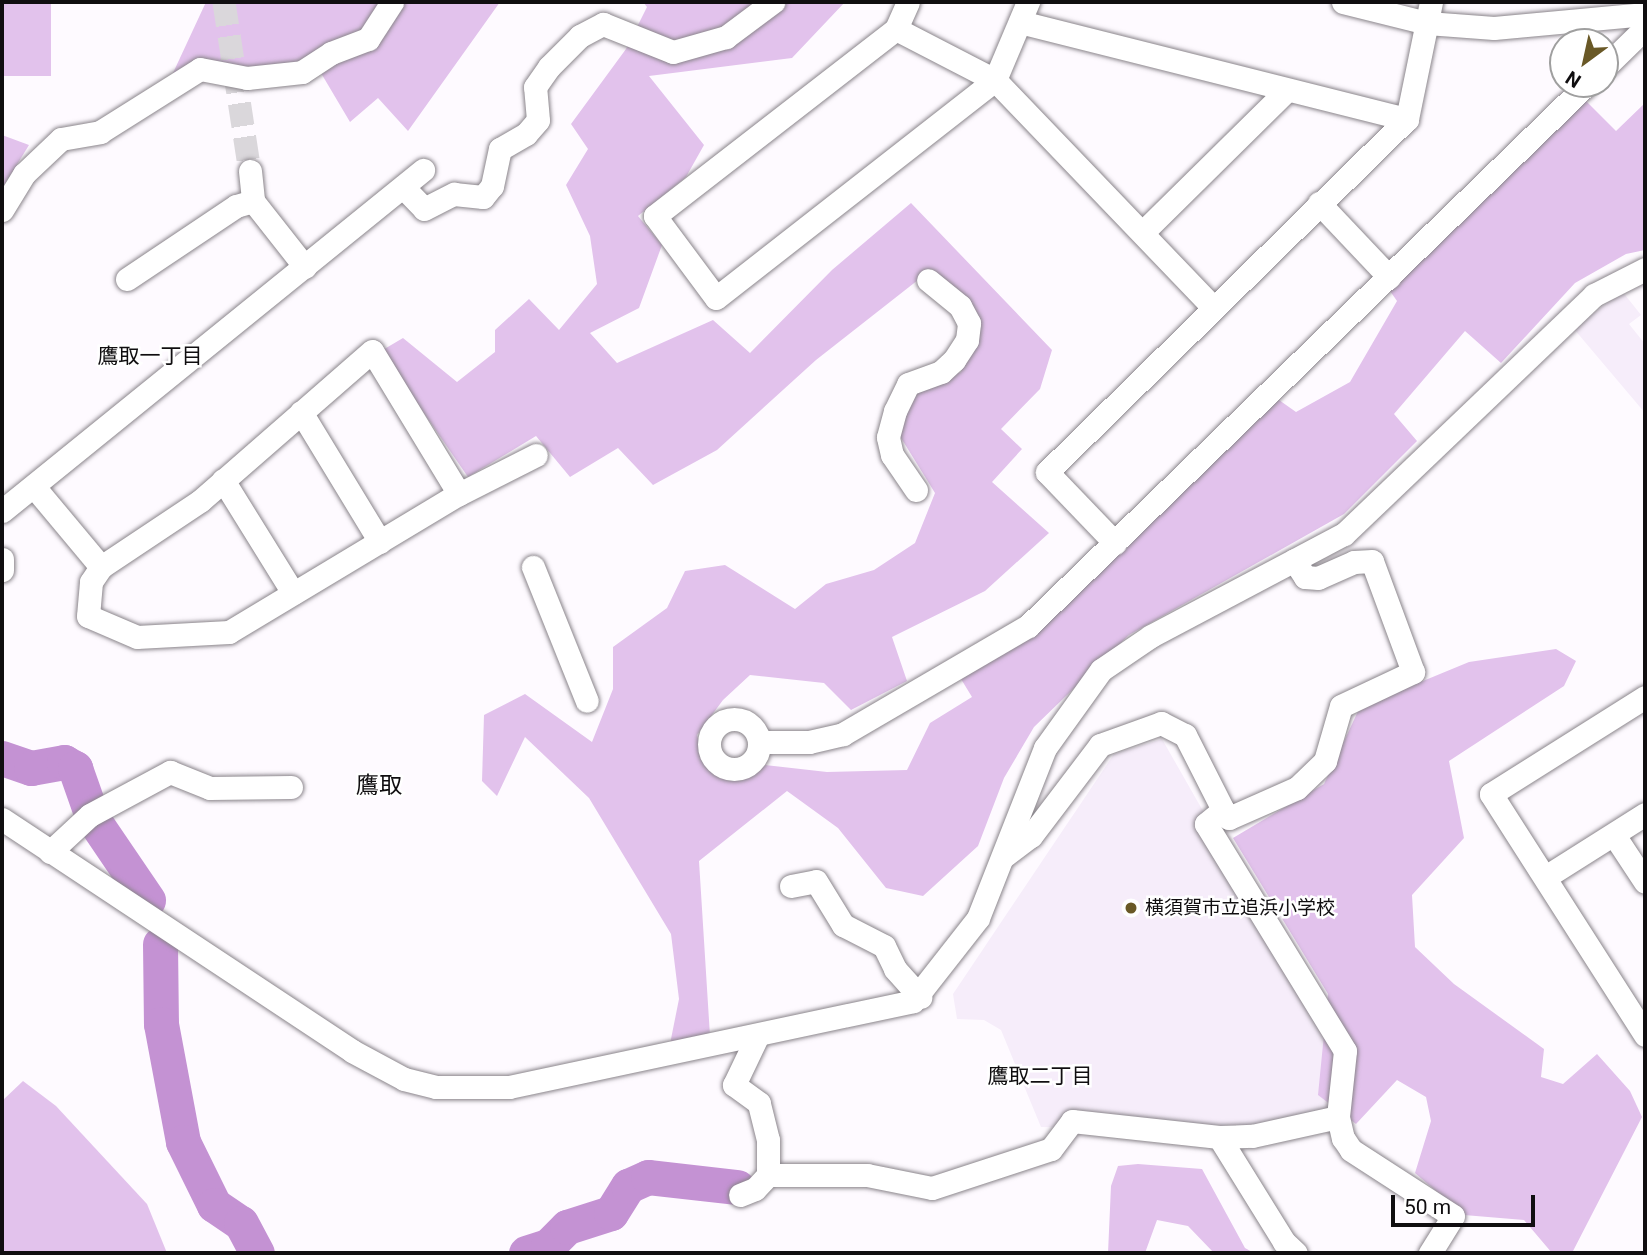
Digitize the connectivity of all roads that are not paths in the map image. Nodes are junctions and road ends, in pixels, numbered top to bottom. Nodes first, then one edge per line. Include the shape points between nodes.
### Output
1 (393, 2) edge
2 (773, 2) edge
3 (908, 2) edge
4 (1343, 2) edge
5 (1024, 12) edge
6 (1429, 13) edge
7 (1645, 14) edge
8 (1645, 28) edge
9 (897, 29) junction
10 (1619, 53) edge
11 (995, 79) junction
12 (1286, 91) junction
13 (1573, 98) edge
14 (1407, 119) junction
15 (423, 170) dead end
16 (250, 171) tunnel mouth
17 (403, 187) junction
18 (253, 201) junction
19 (1319, 203) junction
20 (2, 210) edge
21 (1143, 232) junction
22 (305, 267) junction
23 (1645, 269) edge
24 (1389, 277) junction
25 (127, 279) dead end
26 (928, 280) dead end
27 (1212, 306) junction
28 (301, 412) junction
29 (536, 455) dead end
30 (223, 480) junction
31 (35, 488) junction
32 (916, 491) dead end
33 (459, 494) junction
34 (2, 511) edge
35 (380, 541) junction
36 (1115, 543) junction
37 (2, 559) edge
38 (1294, 560) junction
39 (101, 566) junction
40 (533, 567) dead end
41 (2, 570) edge
42 (293, 593) junction
43 (1645, 697) edge
44 (587, 701) dead end
45 (759, 741) dead end
46 (291, 787) dead end
47 (1223, 810) junction
48 (1645, 814) edge
49 (2, 819) edge
50 (1614, 835) junction
51 (50, 852) junction
52 (1004, 856) junction
53 (1547, 876) junction
54 (1645, 882) edge
55 (791, 886) dead end
56 (920, 997) junction
57 (1642, 1024) edge
58 (758, 1035) junction
59 (1338, 1117) junction
60 (1219, 1137) junction
61 (768, 1175) junction
62 (740, 1195) dead end
63 (1296, 1253) edge
64 (1430, 1253) edge

1 - 20 street via 368,39 331,53 302,72 247,78 200,69 100,132 61,139 24,174
2 - 17 street via 726,37 673,52 603,24 580,36 549,67 535,88 538,120 526,135 500,149 492,186 482,197 454,194 425,209
3 - 9 street
4 - 6 street
5 - 11 street
5 - 12 street
6 - 7 street via 1553,26
6 - 14 street
8 - 10 street
9 - 11 street
9 - 11 street via 655,216 716,298
11 - 21 street
12 - 14 street
12 - 21 street
13 - 24 street
14 - 19 street
15 - 17 street
16 - 18 street
17 - 22 street
18 - 22 street
18 - 25 street via 236,206
19 - 24 street
19 - 27 street
21 - 27 street
22 - 31 street
23 - 38 street via 1594,295 1344,534
24 - 36 street
26 - 32 street via 960,306 969,323 967,340 954,360 941,372 908,384 895,411 888,437 892,455
27 - 36 street via 1047,472
28 - 30 street
28 - 33 street via 372,351
28 - 35 street
29 - 33 street
30 - 39 street via 173,520
30 - 42 street
31 - 34 street
31 - 39 street
33 - 35 street
35 - 42 street
36 - 45 street via 1028,626 843,734 809,742
37 - 41 street
38 - 47 street via 1305,577 1318,578 1354,562 1372,561 1413,672 1340,706 1325,761 1297,788 1229,818
38 - 52 street via 1151,636 1101,670 1045,748
39 - 42 street via 91,582 88,616 136,636 229,632
40 - 44 street
43 - 53 street via 1491,794
46 - 51 street via 210,788 170,772 90,815
47 - 52 street via 1185,735 1161,723 1100,745 1031,836
47 - 59 street via 1206,824 1345,1051
48 - 50 street
49 - 51 street
50 - 53 street
50 - 54 street
51 - 58 street via 352,1051 404,1079 448,1089 509,1087
52 - 56 street via 978,918
53 - 57 street
55 - 56 street via 816,881 843,925 884,946 895,969
56 - 58 street
58 - 61 street via 734,1085 759,1103 768,1140
59 - 60 street via 1252,1136
59 - 64 street via 1351,1150 1453,1216
60 - 61 street via 1072,1121 1051,1149 941,1186 867,1175
60 - 63 street via 1284,1242
61 - 62 street via 755,1189

